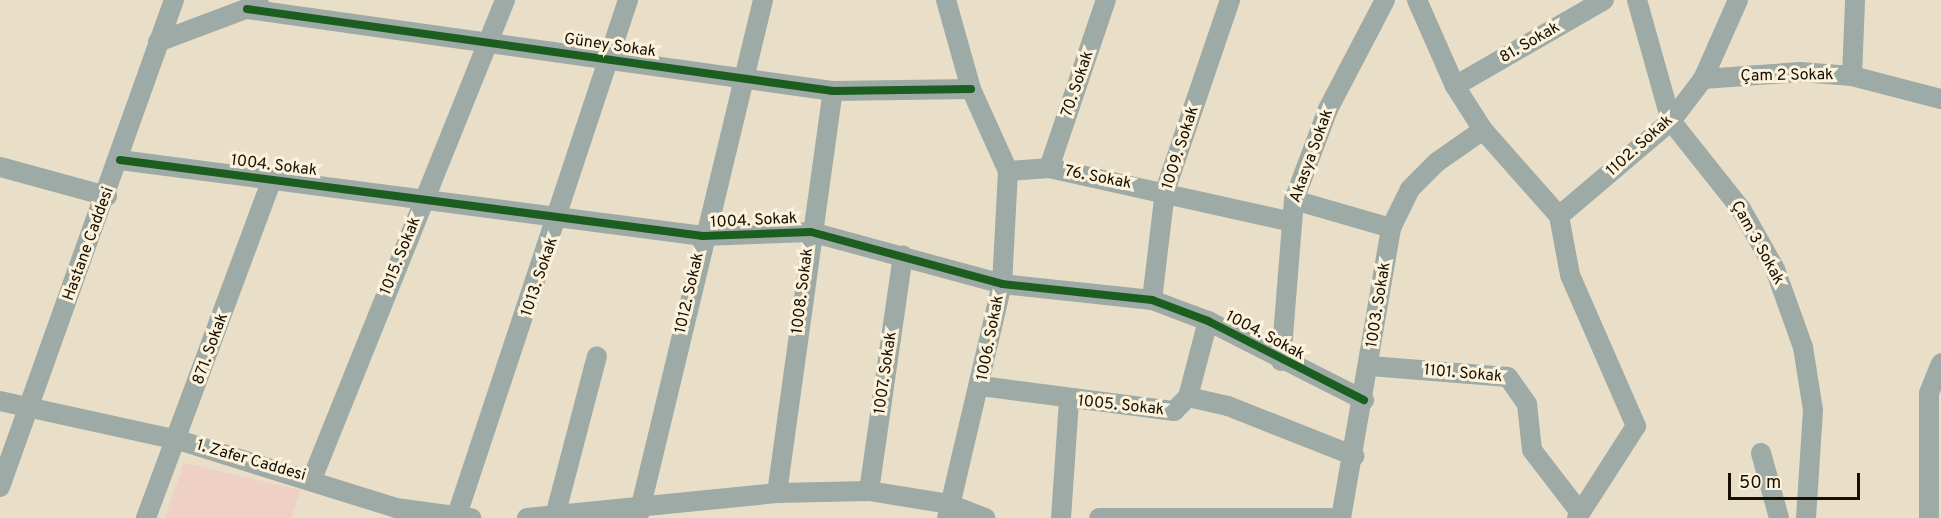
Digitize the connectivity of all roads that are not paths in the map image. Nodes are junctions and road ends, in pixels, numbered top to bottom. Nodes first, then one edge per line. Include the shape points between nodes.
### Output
1 (174, 0) edge
2 (269, 0) edge
3 (506, 0) edge
4 (628, 0) edge
5 (764, 0) edge
6 (946, 0) edge
7 (1106, 0) edge
8 (1230, 0) edge
9 (1385, 0) edge
10 (1417, 0) edge
11 (1604, 0) edge
12 (1637, 0) edge
13 (1738, 0) edge
14 (1855, 0) edge
15 (247, 9) junction
16 (158, 42) junction
17 (489, 44) junction
18 (607, 59) junction
19 (1852, 75) junction
20 (741, 79) junction
21 (1702, 79) junction
22 (1455, 86) junction
23 (971, 89) junction
24 (833, 91) junction
25 (1941, 99) edge
26 (1671, 122) junction
27 (1483, 130) junction
28 (120, 160) junction
29 (0, 167) edge
30 (1049, 168) junction
31 (1008, 171) junction
32 (272, 179) junction
33 (1166, 191) junction
34 (107, 196) junction
35 (423, 199) junction
36 (1294, 200) junction
37 (1559, 216) junction
38 (560, 218) junction
39 (1292, 222) junction
40 (1391, 228) junction
41 (811, 232) junction
42 (704, 236) junction
43 (903, 255) junction
44 (1002, 284) junction
45 (1152, 300) junction
46 (1208, 321) junction
47 (597, 356) dead end
48 (1281, 361) junction
49 (1941, 363) edge
50 (1370, 366) junction
51 (981, 386) junction
52 (1188, 397) junction
53 (1364, 400) junction
54 (0, 401) edge
55 (1069, 401) junction
56 (28, 410) junction
57 (178, 440) junction
58 (1761, 453) dead end
59 (1354, 456) junction
60 (312, 479) junction
61 (0, 487) edge
62 (869, 491) junction
63 (777, 493) junction
64 (752, 509) edge
65 (948, 511) edge
66 (395, 513) edge
67 (639, 513) edge
68 (1578, 514) edge
69 (555, 516) junction
70 (1310, 517) edge
71 (146, 518) edge
72 (456, 518) edge
73 (471, 518) edge
74 (527, 518) edge
75 (985, 518) edge
76 (1061, 518) edge
77 (1099, 518) edge
78 (1333, 518) edge
79 (1341, 518) edge
80 (1779, 518) edge
81 (1806, 518) edge
82 (1929, 518) edge

1 - 16 street, Hastane Caddesi
2 - 15 street
3 - 17 street, 1015. Sokak
4 - 18 street, 1013. Sokak
5 - 20 street, 1012. Sokak
6 - 23 street, 1006. Sokak
7 - 30 street, 70. Sokak
8 - 33 street, 1009. Sokak
9 - 36 street, Akasya Sokak via 1328,109
10 - 22 street
11 - 22 street, 81. Sokak
12 - 26 street
13 - 21 street, 1102. Sokak
14 - 19 street
15 - 16 street
15 - 17 street, Güney Sokak
16 - 28 street, Hastane Caddesi
17 - 18 street, Güney Sokak
17 - 35 street, 1015. Sokak
18 - 20 street, Güney Sokak
18 - 38 street, 1013. Sokak
19 - 21 street, Çam 2 Sokak via 1800,72
19 - 25 street, Çam 2 Sokak
20 - 24 street, Güney Sokak
20 - 42 street, 1012. Sokak
21 - 26 street, 1102. Sokak
22 - 27 street
23 - 24 street, Güney Sokak
23 - 31 street, 1006. Sokak
24 - 41 street, 1008. Sokak
26 - 37 street, 1102. Sokak
26 - 81 street, Çam 3 Sokak via 1741,209 1775,269 1803,347 1812,410
27 - 37 street
27 - 40 street, 1003. Sokak via 1437,162 1410,189
28 - 32 street, 1004. Sokak
28 - 34 street, Hastane Caddesi
29 - 34 street
30 - 31 street, 76. Sokak
30 - 33 street, 76. Sokak
31 - 44 street, 1006. Sokak
32 - 35 street, 1004. Sokak
32 - 57 street, 871. Sokak
33 - 39 street, 76. Sokak
33 - 45 street, 1009. Sokak
34 - 56 street, Hastane Caddesi
35 - 38 street, 1004. Sokak
35 - 60 street, 1015. Sokak
36 - 39 street, Akasya Sokak
36 - 40 street
37 - 68 street via 1570,275 1636,426
38 - 42 street, 1004. Sokak
38 - 72 street, 1013. Sokak
39 - 48 street, Akasya Sokak
40 - 50 street, 1003. Sokak
41 - 42 street, 1004. Sokak
41 - 43 street, 1004. Sokak
41 - 63 street, 1008. Sokak
42 - 67 street, 1012. Sokak
43 - 44 street, 1004. Sokak
43 - 62 street, 1007. Sokak
44 - 45 street, 1004. Sokak
44 - 51 street, 1006. Sokak
45 - 46 street, 1004. Sokak
46 - 48 street, 1004. Sokak
46 - 52 street
47 - 69 street
48 - 53 street, 1004. Sokak
49 - 82 street via 1929,393
50 - 53 street, 1003. Sokak
50 - 68 street, 1101. Sokak via 1508,377 1527,404 1532,450
51 - 55 street, 1005. Sokak
51 - 65 street, 1006. Sokak
52 - 55 street, 1005. Sokak via 1174,411
52 - 59 street, 1005. Sokak via 1228,406
53 - 59 street, 1003. Sokak
54 - 56 street, 1. Zafer Caddesi
55 - 76 street
56 - 57 street, 1. Zafer Caddesi
56 - 61 street, Hastane Caddesi
57 - 60 street, 1. Zafer Caddesi
57 - 71 street, 871. Sokak
58 - 80 street
59 - 79 street, 1003. Sokak
60 - 66 street, 1. Zafer Caddesi
62 - 63 street
62 - 65 street
63 - 64 street
64 - 67 street
65 - 75 street
66 - 72 street, 1. Zafer Caddesi
67 - 69 street
69 - 74 street
70 - 77 street
70 - 78 street
72 - 73 street, 1. Zafer Caddesi

